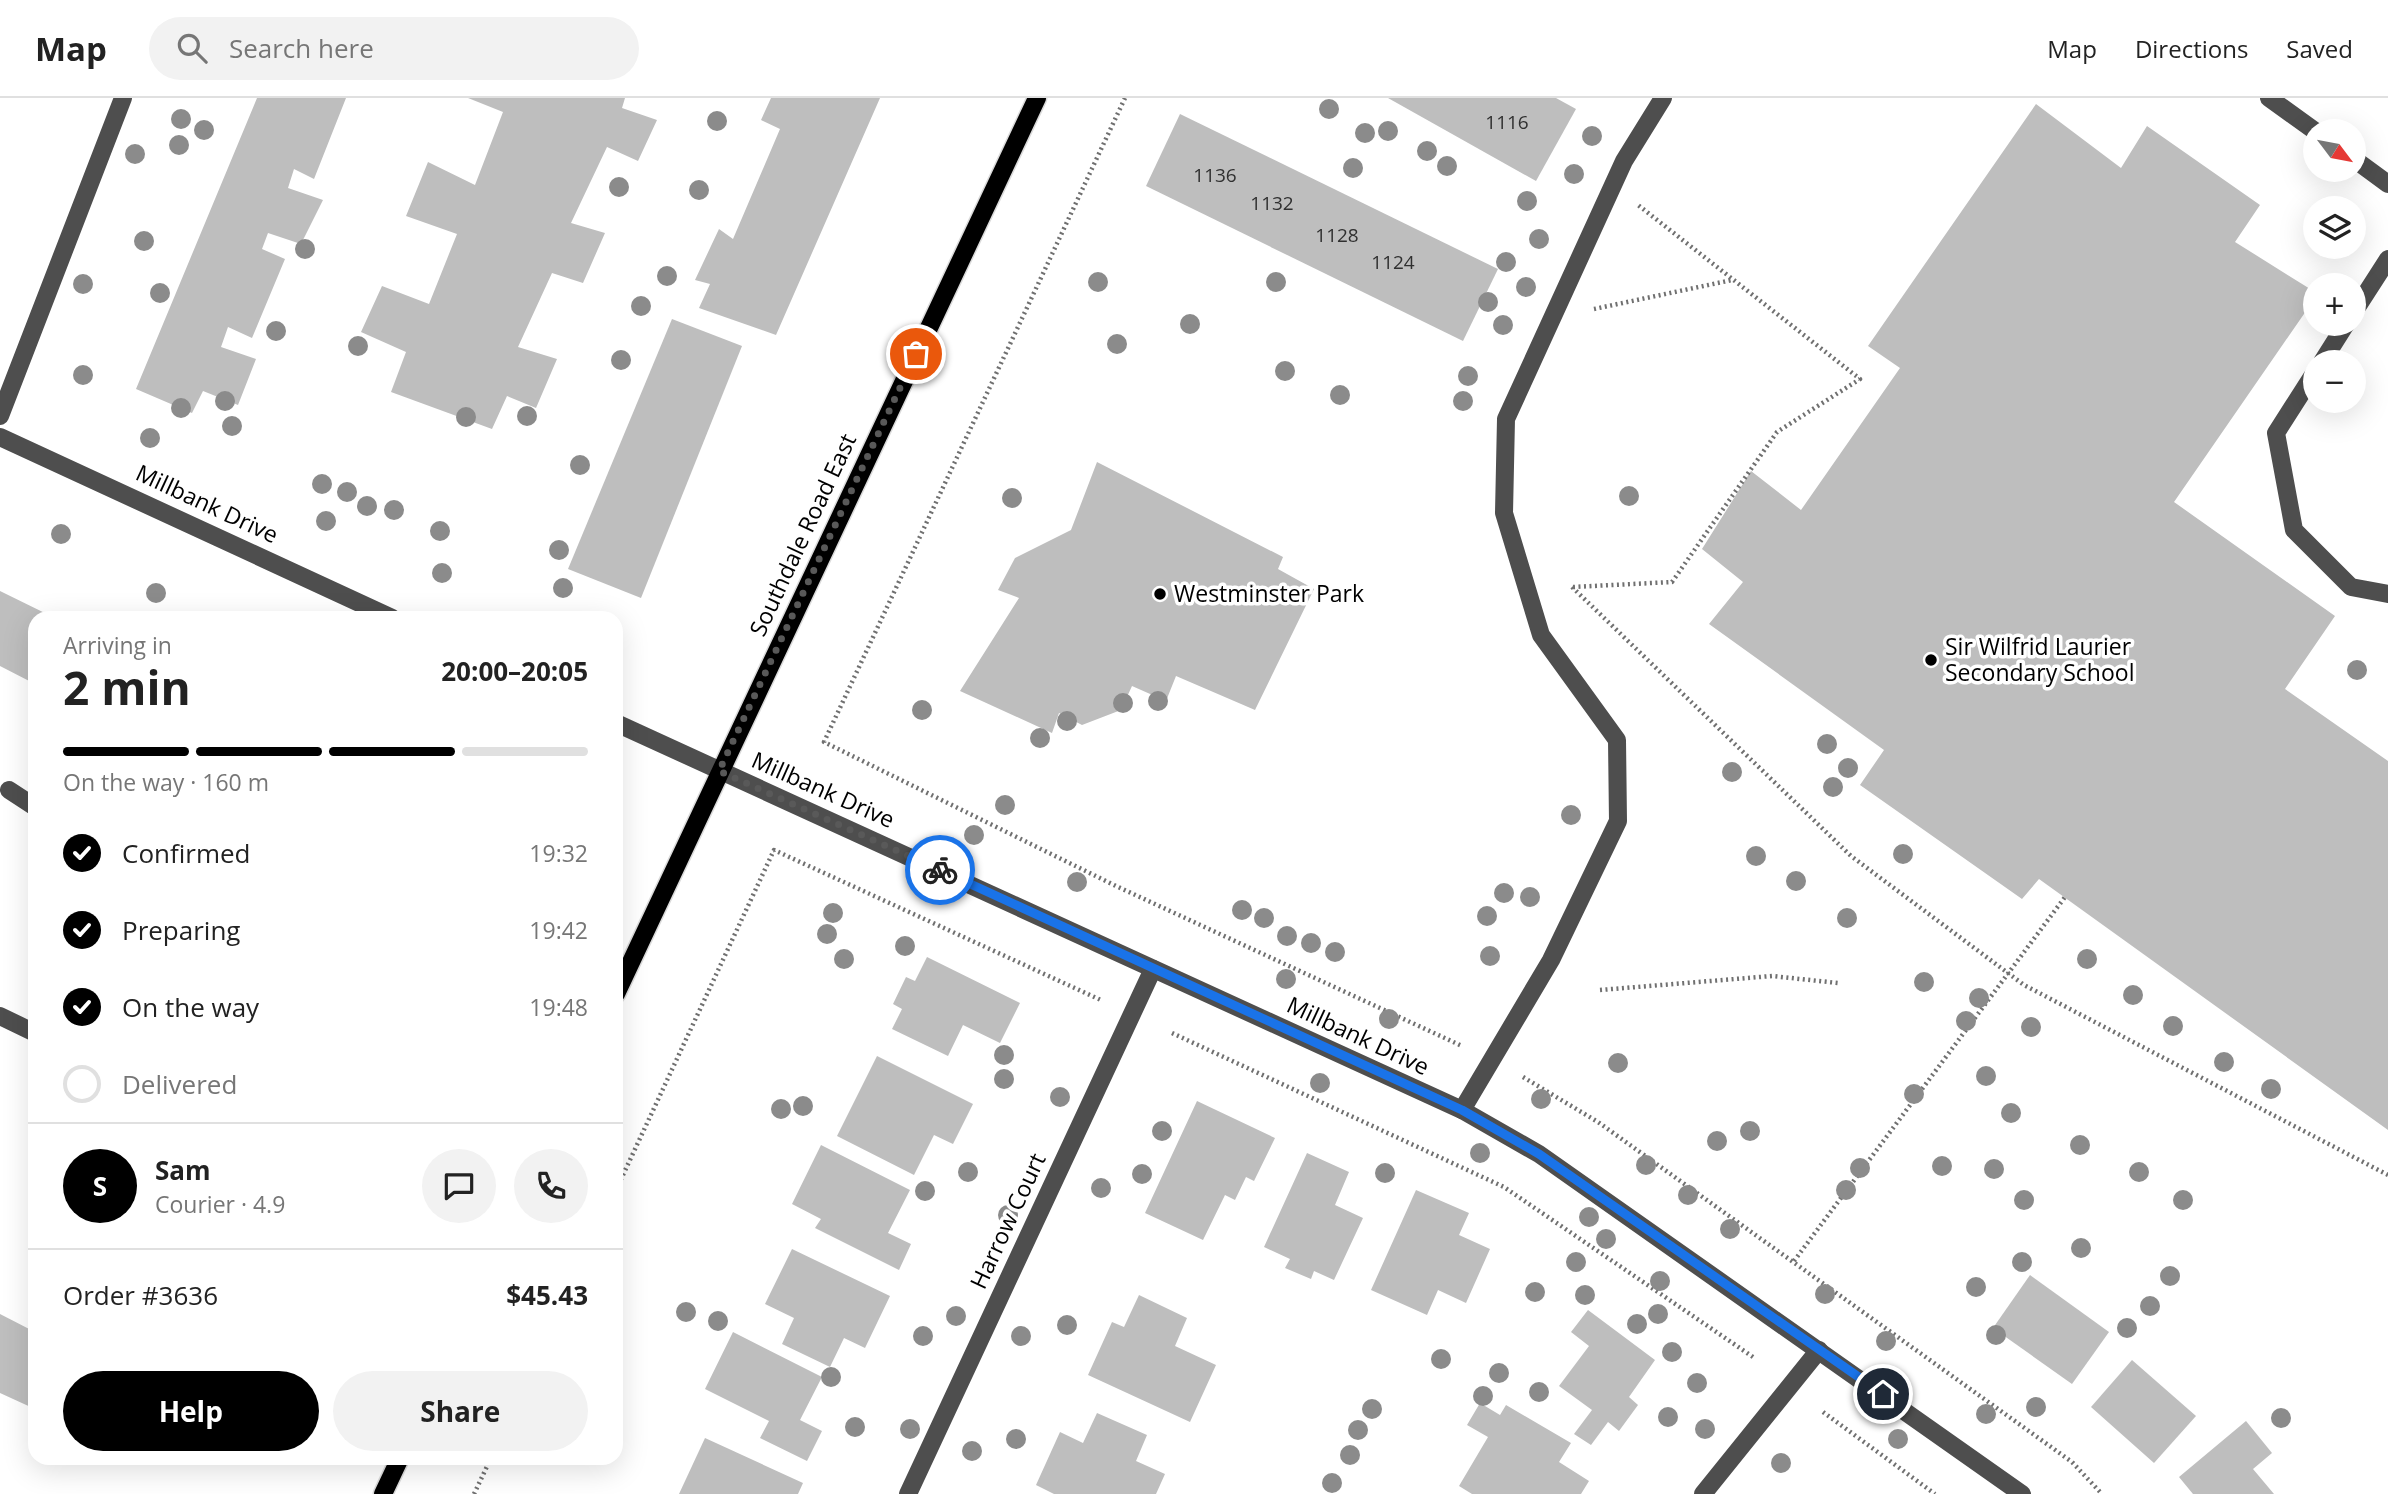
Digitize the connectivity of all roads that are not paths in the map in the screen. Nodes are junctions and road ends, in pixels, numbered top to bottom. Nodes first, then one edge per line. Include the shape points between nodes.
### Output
1 (123, 98) edge
2 (1037, 98) edge
3 (1663, 98) edge
4 (2269, 98) edge
5 (2303, 122) edge
6 (2366, 168) edge
7 (2388, 184) edge
8 (2388, 259) edge
9 (2366, 293) edge
10 (2303, 391) edge
11 (0, 416) edge
12 (0, 437) edge
13 (2388, 594) edge
14 (377, 611) edge
15 (623, 726) edge
16 (719, 771) junction
17 (9, 790) dead end
18 (28, 802) edge
19 (1153, 968) junction
20 (623, 979) edge
21 (0, 1016) edge
22 (28, 1030) edge
23 (1462, 1110) junction
24 (1819, 1350) junction
25 (397, 1465) edge
26 (383, 1494) edge
27 (908, 1494) edge
28 (1703, 1494) edge
29 (2022, 1494) edge

1 - 11 street
2 - 16 main road, Southdale Road East
3 - 23 street via 1624,161 1506,419 1504,513 1541,635 1617,740 1618,821 1551,960
4 - 5 street
6 - 7 street
8 - 9 street
10 - 13 street via 2276,433 2294,530 2351,587
12 - 14 street, Millbank Drive
15 - 16 street, Millbank Drive
16 - 19 street, Millbank Drive
16 - 20 main road, Southdale Road East
17 - 18 street
19 - 23 street, Millbank Drive
19 - 27 street, Harrow Court
21 - 22 street
23 - 24 street, Millbank Drive via 1539,1154
24 - 28 street
24 - 29 street, Millbank Drive
25 - 26 main road

